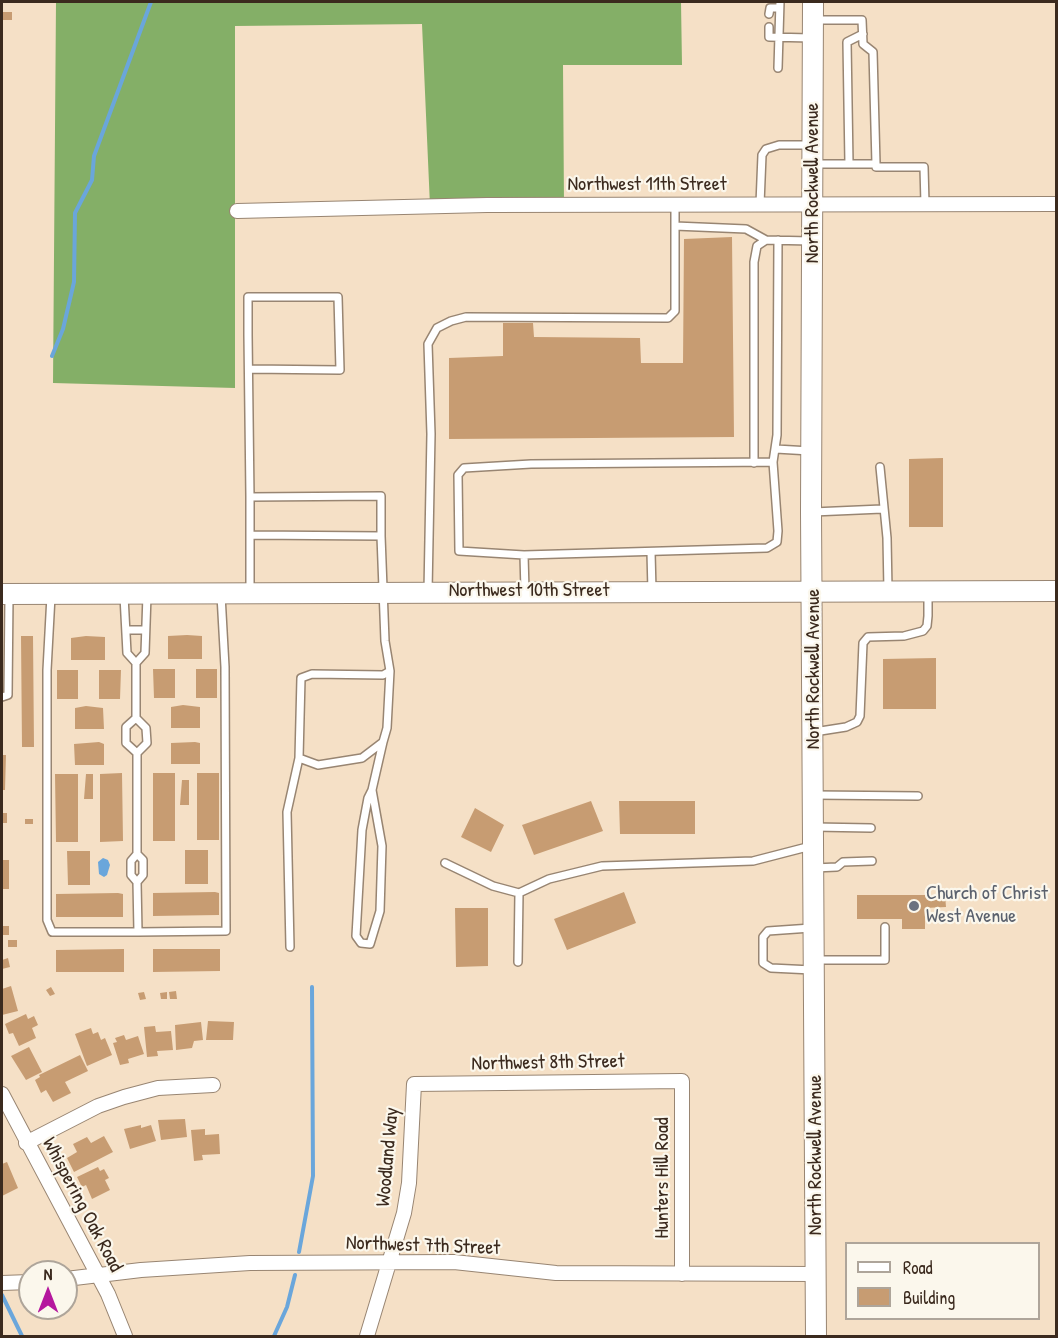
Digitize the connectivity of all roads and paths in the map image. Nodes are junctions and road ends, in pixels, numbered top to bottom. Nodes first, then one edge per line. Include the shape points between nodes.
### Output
1 (780, 4) edge
2 (769, 14) dead end
3 (813, 20) edge
4 (769, 27) dead end
5 (863, 34) junction
6 (778, 38) junction
7 (778, 68) dead end
8 (813, 155) junction
9 (849, 164) junction
10 (876, 164) junction
11 (675, 204) junction
12 (760, 204) junction
13 (813, 204) junction
14 (925, 204) junction
15 (1056, 204) edge
16 (237, 211) dead end
17 (675, 226) junction
18 (766, 240) junction
19 (778, 240) junction
20 (813, 241) junction
21 (249, 369) junction
22 (776, 449) junction
23 (812, 452) junction
24 (773, 462) junction
25 (754, 463) junction
26 (880, 467) dead end
27 (250, 497) junction
28 (882, 509) junction
29 (812, 512) junction
30 (250, 535) junction
31 (381, 536) junction
32 (651, 552) junction
33 (524, 555) junction
34 (814, 590) junction
35 (888, 590) junction
36 (928, 590) junction
37 (428, 591) junction
38 (525, 591) junction
39 (652, 591) junction
40 (1056, 591) edge
41 (382, 592) junction
42 (5, 593) edge
43 (51, 593) junction
44 (124, 593) junction
45 (147, 593) junction
46 (220, 593) junction
47 (250, 593) junction
48 (127, 630) junction
49 (145, 630) junction
50 (136, 663) junction
51 (390, 671) junction
52 (2, 697) edge
53 (136, 718) junction
54 (814, 732) junction
55 (382, 742) junction
56 (136, 753) junction
57 (299, 758) junction
58 (372, 790) junction
59 (814, 795) junction
60 (918, 796) dead end
61 (871, 828) dead end
62 (814, 836) junction
63 (137, 854) junction
64 (872, 861) dead end
65 (445, 863) dead end
66 (814, 868) junction
67 (137, 882) junction
68 (519, 893) junction
69 (885, 927) dead end
70 (814, 928) junction
71 (138, 932) junction
72 (290, 947) dead end
73 (518, 962) dead end
74 (814, 965) junction
75 (682, 1081) joint
76 (414, 1084) joint
77 (213, 1085) dead end
78 (2, 1094) edge
79 (26, 1143) junction
80 (392, 1263) junction
81 (682, 1274) junction
82 (816, 1274) junction
83 (96, 1276) junction
84 (78, 1278) edge
85 (18, 1282) edge
86 (2, 1283) edge
87 (124, 1336) edge
88 (367, 1336) edge
89 (816, 1336) edge

1 - 2 lane via 770,8
1 - 6 lane
3 - 5 lane via 862,20
3 - 6 lane
3 - 8 main road, North Rockwell Avenue
4 - 6 lane via 769,37
5 - 9 lane via 848,42
5 - 10 lane via 863,44 873,52
6 - 7 lane
8 - 9 lane
8 - 12 lane via 779,145 766,149 762,155
8 - 13 main road, North Rockwell Avenue
9 - 10 lane
10 - 14 lane via 924,167
11 - 12 street, Northwest 11th Street
11 - 16 street, Northwest 11th Street
11 - 17 lane
12 - 13 street, Northwest 11th Street
13 - 14 street, Northwest 11th Street
13 - 20 main road, North Rockwell Avenue
14 - 15 street, Northwest 11th Street
17 - 18 lane via 746,229
17 - 37 lane via 675,311 668,318 466,317 437,328 428,344
18 - 19 lane
18 - 25 lane via 757,246 754,262
19 - 20 lane
19 - 22 lane
20 - 23 main road, North Rockwell Avenue
21 - 21 lane via 340,370 338,297 248,297
21 - 27 lane
22 - 23 lane
22 - 24 lane
23 - 29 main road, North Rockwell Avenue
24 - 25 lane
24 - 32 lane via 777,542 756,550
25 - 33 lane via 464,468 458,475 459,551
26 - 28 lane
27 - 30 lane
27 - 31 lane via 381,496
28 - 29 lane
28 - 35 lane
29 - 34 main road, North Rockwell Avenue
30 - 31 lane
30 - 47 lane
31 - 41 lane
32 - 33 lane
32 - 39 lane
33 - 38 lane
34 - 35 main road, Northwest 10th Street
34 - 39 main road, Northwest 10th Street
34 - 54 main road, North Rockwell Avenue
35 - 36 main road, Northwest 10th Street
36 - 40 main road, Northwest 10th Street
36 - 54 lane via 928,616 923,631 868,637 862,643 860,716 856,722
37 - 38 main road, Northwest 10th Street
37 - 41 main road, Northwest 10th Street
38 - 39 main road, Northwest 10th Street
41 - 47 main road, Northwest 10th Street
41 - 51 lane
42 - 43 main road, Northwest 10th Street
42 - 52 lane via 8,695
43 - 44 main road, Northwest 10th Street
43 - 71 lane via 47,670 48,920 52,932
44 - 45 main road, Northwest 10th Street
44 - 48 lane
45 - 46 main road, Northwest 10th Street
45 - 49 lane
46 - 47 main road, Northwest 10th Street
46 - 71 lane via 225,667 226,931
48 - 49 lane
48 - 50 lane via 127,653
49 - 50 lane via 145,653
50 - 53 lane
51 - 55 lane via 387,729
51 - 57 lane via 383,675 312,674 301,678
53 - 56 lane via 126,727 126,743
53 - 56 lane via 146,728 147,743
54 - 59 main road, North Rockwell Avenue
55 - 57 lane via 362,758 318,765
55 - 58 lane
56 - 63 lane
57 - 72 lane via 288,812
58 - 58 lane via 382,846 380,911 370,944 362,943 356,936 362,830
59 - 60 lane
59 - 62 main road, North Rockwell Avenue
61 - 62 lane
62 - 66 main road, North Rockwell Avenue
62 - 68 lane via 753,861 602,866 549,879
63 - 67 lane via 131,861 131,875
63 - 67 lane via 143,860 143,875
64 - 66 lane
65 - 68 lane via 493,886
66 - 70 main road, North Rockwell Avenue
67 - 71 lane
68 - 73 lane
69 - 74 lane via 885,960
70 - 74 main road, North Rockwell Avenue
70 - 74 lane via 768,931 763,938 763,954 764,963 771,968
74 - 82 main road, North Rockwell Avenue
75 - 76 street, Northwest 8th Street
75 - 81 street, Hunters Hill Road
76 - 80 street, Woodland Way via 409,1183
77 - 79 street via 158,1088 124,1097
78 - 79 street, Whispering Oak Road
79 - 83 street, Whispering Oak Road
80 - 81 street, Northwest 7th Street via 453,1262 556,1273
80 - 83 street, Northwest 7th Street via 186,1266
80 - 88 street, Woodland Way
81 - 82 street, Northwest 7th Street
82 - 89 main road, North Rockwell Avenue
83 - 84 street, Northwest 7th Street
83 - 87 street, Whispering Oak Road via 108,1294
85 - 86 street

